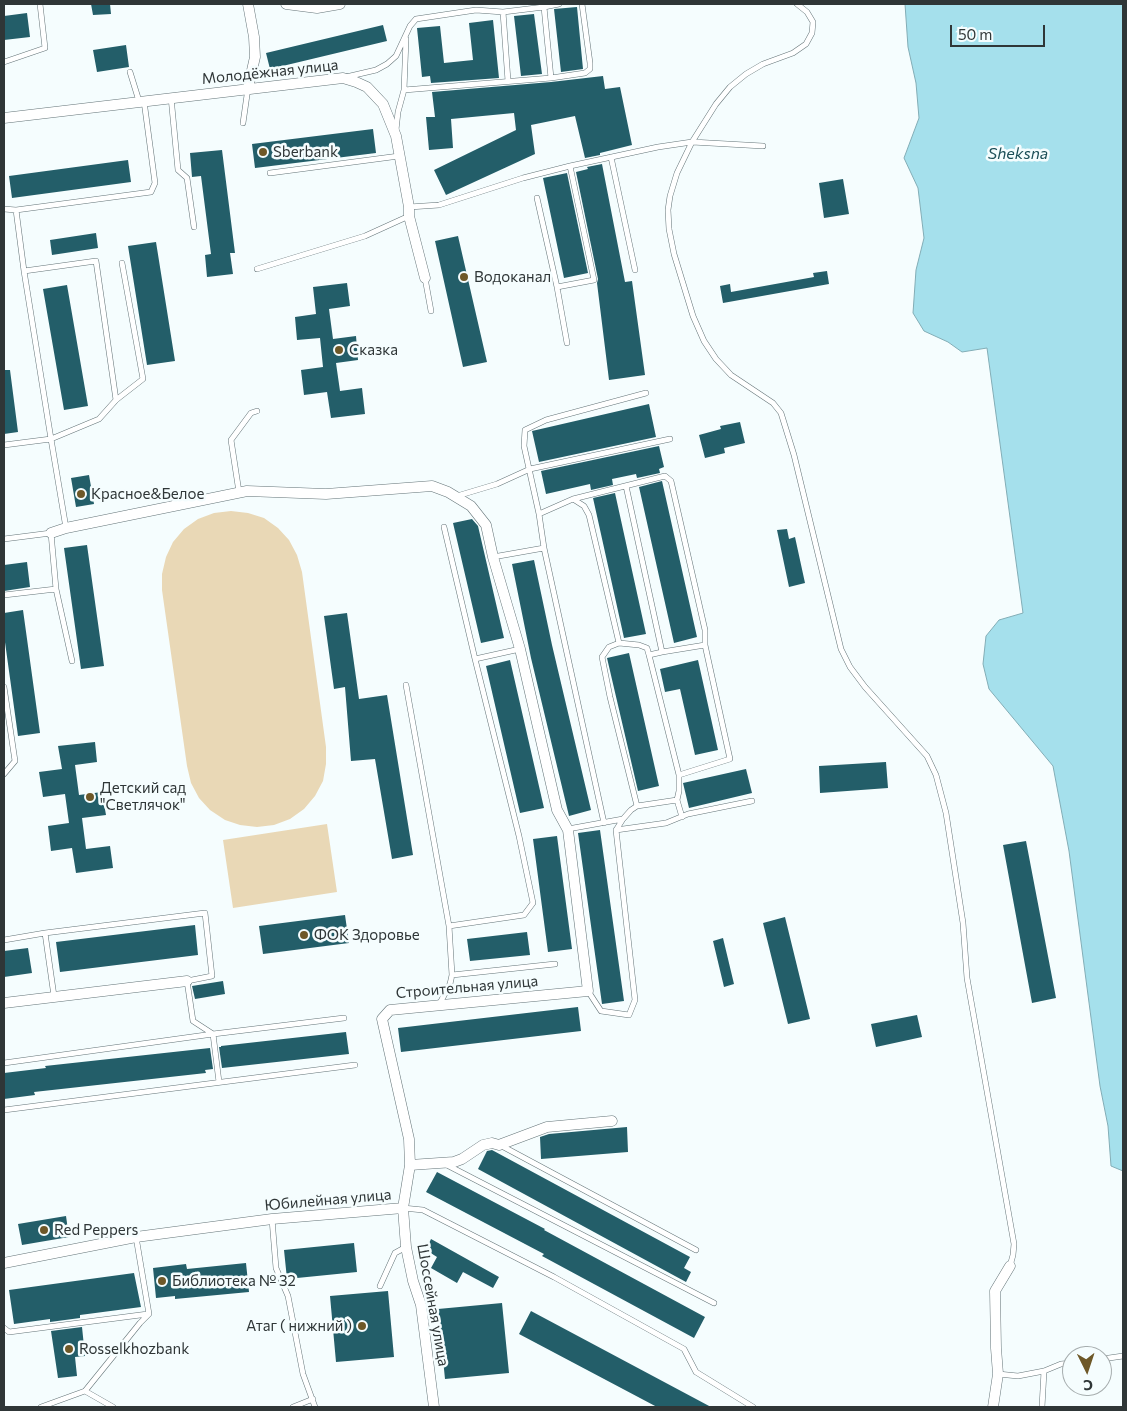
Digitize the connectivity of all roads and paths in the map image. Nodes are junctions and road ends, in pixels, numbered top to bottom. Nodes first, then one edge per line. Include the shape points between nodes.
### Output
1 (40, 4) edge
2 (248, 4) edge
3 (286, 4) edge
4 (340, 4) edge
5 (559, 4) edge
6 (582, 4) edge
7 (797, 4) edge
8 (544, 7) junction
9 (503, 12) junction
10 (406, 36) junction
11 (4, 62) edge
12 (130, 72) dead end
13 (343, 78) junction
14 (551, 78) junction
15 (508, 81) junction
16 (248, 88) junction
17 (404, 90) junction
18 (171, 97) junction
19 (141, 101) junction
20 (4, 118) edge
21 (243, 123) dead end
22 (396, 136) junction
23 (692, 142) junction
24 (762, 146) dead end
25 (400, 156) junction
26 (611, 157) junction
27 (570, 166) junction
28 (270, 173) dead end
29 (537, 198) dead end
30 (4, 209) edge
31 (16, 210) junction
32 (409, 212) junction
33 (194, 227) dead end
34 (122, 262) dead end
35 (257, 269) dead end
36 (634, 270) dead end
37 (24, 271) junction
38 (425, 278) joint
39 (557, 288) junction
40 (431, 311) dead end
41 (567, 343) dead end
42 (646, 394) dead end
43 (116, 400) junction
44 (257, 411) dead end
45 (670, 439) dead end
46 (51, 440) junction
47 (4, 445) edge
48 (530, 469) junction
49 (626, 486) junction
50 (240, 493) junction
51 (457, 496) junction
52 (574, 499) junction
53 (539, 514) junction
54 (444, 527) dead end
55 (66, 528) junction
56 (51, 533) junction
57 (4, 539) edge
58 (544, 548) junction
59 (493, 557) junction
60 (56, 589) junction
61 (4, 596) edge
62 (619, 643) junction
63 (705, 645) junction
64 (520, 649) junction
65 (662, 652) junction
66 (649, 656) junction
67 (476, 658) junction
68 (72, 661) dead end
69 (406, 685) dead end
70 (4, 687) edge
71 (4, 774) edge
72 (679, 775) junction
73 (677, 800) junction
74 (752, 801) dead end
75 (637, 806) junction
76 (682, 817) junction
77 (623, 819) junction
78 (604, 823) junction
79 (568, 830) junction
80 (616, 830) junction
81 (449, 926) junction
82 (45, 933) junction
83 (4, 940) edge
84 (555, 964) dead end
85 (452, 974) junction
86 (187, 981) junction
87 (588, 991) junction
88 (54, 996) junction
89 (4, 1003) edge
90 (438, 1005) junction
91 (344, 1018) dead end
92 (213, 1034) junction
93 (4, 1063) edge
94 (355, 1066) dead end
95 (219, 1082) junction
96 (4, 1110) edge
97 (612, 1122) dead end
98 (499, 1145) junction
99 (442, 1163) junction
100 (410, 1165) junction
101 (403, 1208) junction
102 (272, 1219) junction
103 (136, 1237) junction
104 (406, 1247) junction
105 (696, 1250) dead end
106 (4, 1263) edge
107 (1010, 1266) joint
108 (380, 1286) dead end
109 (714, 1303) dead end
110 (148, 1314) junction
111 (4, 1328) edge
112 (1062, 1364) edge
113 (1044, 1371) junction
114 (998, 1374) junction
115 (85, 1391) junction
116 (313, 1399) junction
117 (41, 1407) edge
118 (113, 1407) edge
119 (293, 1407) edge
120 (315, 1407) edge
121 (434, 1407) edge
122 (753, 1407) edge
123 (993, 1407) edge
124 (1042, 1407) edge

1 - 11 lane via 44,48
2 - 16 street via 255,57
3 - 4 street via 316,8
5 - 8 lane
6 - 14 lane via 590,69 585,73
7 - 23 lane via 813,22 806,44 793,53 763,64 730,87
8 - 9 lane
8 - 14 lane
9 - 10 lane via 476,10 416,19
9 - 15 lane
10 - 13 lane via 396,56 387,64
10 - 17 lane
12 - 19 lane
13 - 16 street, Молодёжная улица
13 - 22 street, Молодёжная улица via 367,87 383,104
14 - 15 lane
15 - 17 lane
16 - 18 street, Молодёжная улица
16 - 21 lane
17 - 22 lane
18 - 19 street, Молодёжная улица
18 - 33 lane via 178,170 186,178
19 - 20 street, Молодёжная улица
19 - 31 lane via 156,184 151,192
22 - 25 street, Молодёжная улица
23 - 24 lane
23 - 26 lane
23 - 107 lane via 675,180 668,210 674,254 693,316 716,359 731,375 773,403 781,413 841,649 866,687 927,756 936,775 946,813 963,923 967,978 1014,1244
25 - 28 lane
25 - 32 street, Молодёжная улица
26 - 27 lane
26 - 36 lane
27 - 32 lane
27 - 39 lane via 594,280
29 - 39 lane
30 - 31 lane
31 - 37 lane
32 - 35 lane via 365,236
32 - 38 street, Молодёжная улица
34 - 43 lane via 143,379
37 - 43 lane via 96,261
37 - 46 lane
38 - 40 lane
39 - 41 lane
42 - 48 lane via 546,420 525,430 524,446
43 - 46 lane via 99,419
44 - 50 lane via 251,413 231,440
45 - 48 lane
46 - 47 lane
46 - 55 lane
48 - 51 lane via 497,484
48 - 53 lane
49 - 52 lane
49 - 63 lane via 665,476 671,481 705,630
49 - 65 lane
50 - 51 street via 326,494 432,486
50 - 55 street
51 - 59 street via 471,506 486,525
52 - 53 lane
52 - 62 lane via 584,506 589,515
53 - 58 lane
54 - 67 lane
55 - 56 street
56 - 57 lane
56 - 60 lane
58 - 59 lane
58 - 78 lane
59 - 64 street
60 - 61 lane
60 - 68 lane
62 - 66 lane via 647,648
62 - 75 lane via 602,657
63 - 65 lane
63 - 72 lane via 730,759
64 - 67 lane
64 - 79 street via 556,810
65 - 66 lane
66 - 72 lane
67 - 81 lane via 533,903 524,915
69 - 81 lane
70 - 71 lane via 15,761
72 - 73 lane
73 - 75 lane
73 - 76 lane
74 - 76 lane
75 - 77 lane
76 - 80 lane via 666,823
77 - 78 lane
77 - 80 lane
78 - 79 lane
79 - 87 street
80 - 87 lane via 635,1000 629,1016 601,1011
81 - 85 lane
82 - 83 lane
82 - 86 lane via 205,913 212,976
82 - 88 lane
84 - 85 lane
85 - 90 lane
86 - 88 street
86 - 92 lane via 193,1021
87 - 90 street, Строительная улица
88 - 89 street
90 - 100 street, Строительная улица via 390,1010 382,1019 409,1139
91 - 92 lane
92 - 93 lane
92 - 95 lane
94 - 95 lane
95 - 96 lane
97 - 98 street via 547,1127
98 - 99 street via 483,1145 462,1160
98 - 105 lane
99 - 100 street
99 - 109 lane
100 - 101 street, Юбилейная улица
101 - 102 street, Юбилейная улица
101 - 104 street, Шоссейная улица
101 - 122 lane via 422,1210 554,1277 684,1349 696,1372
102 - 103 street, Юбилейная улица
102 - 116 lane via 276,1268 288,1296 303,1374
103 - 106 street, Юбилейная улица
103 - 110 lane
104 - 108 lane via 395,1253
104 - 121 street, Шоссейная улица via 421,1304
107 - 114 street via 995,1291
110 - 111 lane via 10,1332
110 - 115 lane
112 - 113 lane
113 - 114 lane via 1018,1376
113 - 124 lane
114 - 123 street
115 - 117 lane
115 - 118 lane
116 - 119 lane
116 - 120 lane

